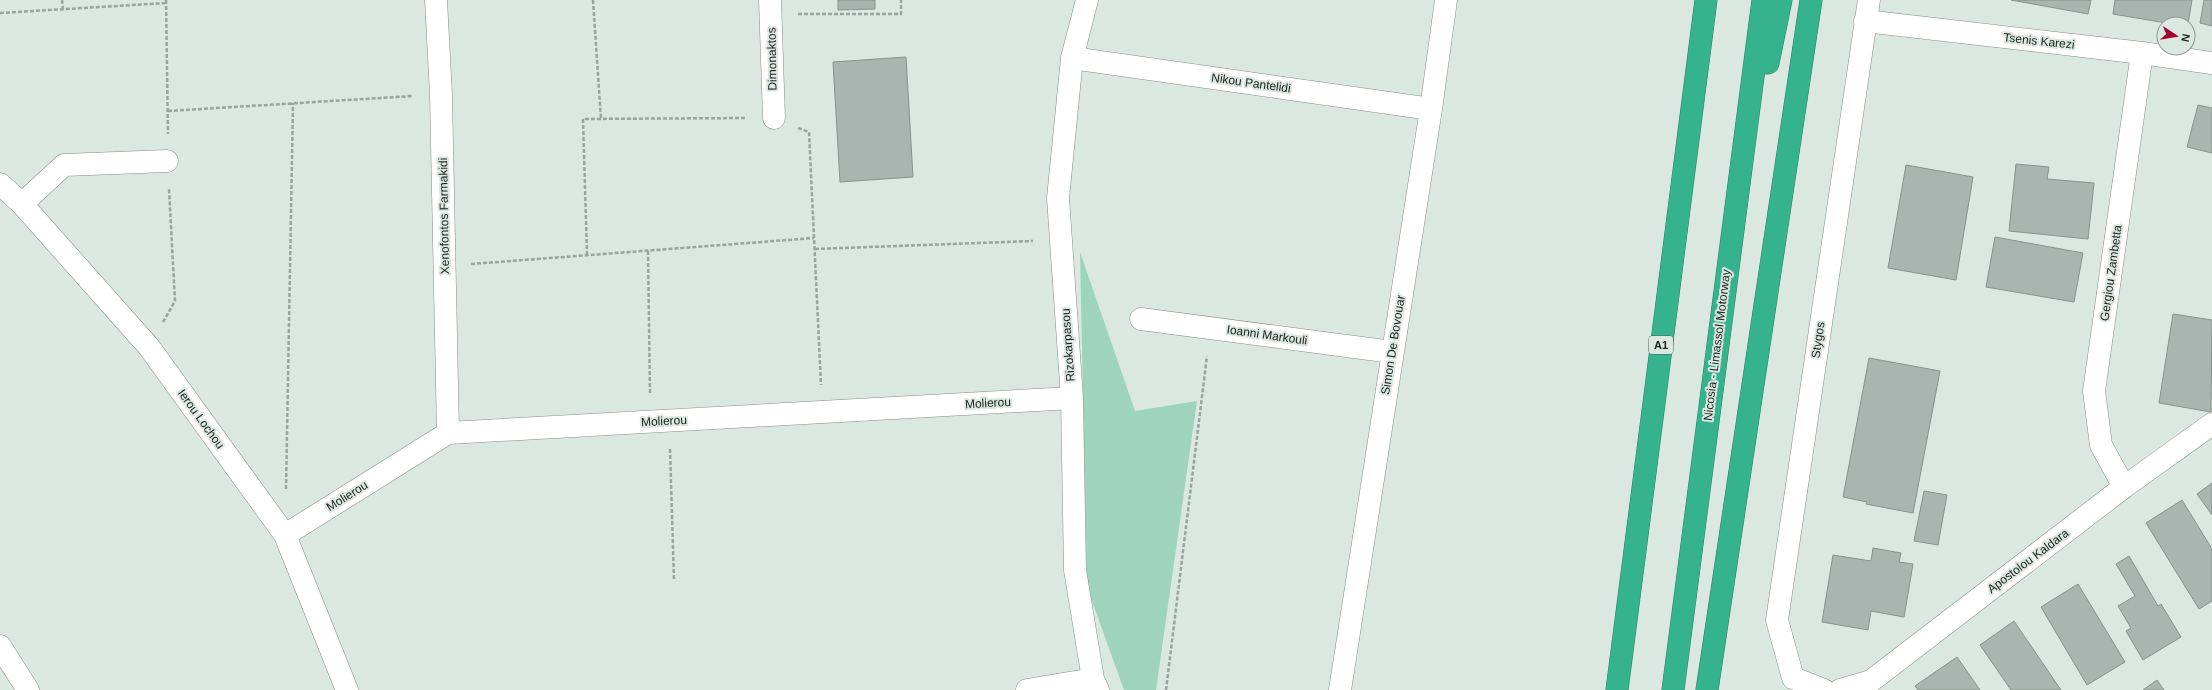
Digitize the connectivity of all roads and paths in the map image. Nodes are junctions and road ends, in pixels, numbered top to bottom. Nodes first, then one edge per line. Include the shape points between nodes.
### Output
1 (62, 0) edge
2 (436, 0) edge
3 (593, 0) edge
4 (901, 0) edge
5 (1087, 0) edge
6 (1446, 0) edge
7 (1706, 0) edge
8 (1763, 0) edge
9 (1781, 0) edge
10 (1811, 0) edge
11 (1869, 0) edge
12 (166, 3) dead end
13 (771, 7) edge
14 (63, 9) junction
15 (0, 13) edge
16 (1865, 22) junction
17 (2142, 53) junction
18 (1072, 58) junction
19 (2212, 63) edge
20 (441, 94) junction
21 (293, 103) junction
22 (1431, 109) junction
23 (168, 111) dead end
24 (774, 118) junction
25 (601, 119) junction
26 (167, 160) dead end
27 (0, 184) edge
28 (22, 204) junction
29 (814, 238) junction
30 (1061, 240) junction
31 (1730, 246) junction
32 (815, 249) junction
33 (648, 251) junction
34 (587, 255) junction
35 (445, 266) junction
36 (1141, 319) dead end
37 (1211, 328) junction
38 (1392, 352) junction
39 (1072, 398) junction
40 (823, 412) junction
41 (660, 421) junction
42 (2212, 424) edge
43 (448, 433) junction
44 (2124, 487) junction
45 (285, 535) junction
46 (674, 580) dead end
47 (0, 646) edge
48 (1096, 684) edge
49 (28, 690) edge
50 (347, 690) edge
51 (1027, 690) edge
52 (1166, 690) edge
53 (1340, 690) edge
54 (1617, 690) edge
55 (1673, 690) edge
56 (1707, 690) edge
57 (1824, 690) edge
58 (1840, 690) edge

1 - 14 path
2 - 20 street, Xenofontos Farmakidi
3 - 25 path
4 - 13 path via 901,14
5 - 18 street, Rizokarpasou
6 - 22 street, Simon De Bovouar
7 - 54 highway, A1
8 - 31 highway, Nicosia - Limassol Motorway
9 - 31 highway
10 - 56 highway
11 - 16 street, Stygos
12 - 14 path
13 - 24 street, Dimonaktos
14 - 15 path
16 - 17 street, Tsenis Karezi
16 - 57 street, Stygos via 1777,620 1793,678
17 - 19 street, Tsenis Karezi
17 - 44 street, Gergiou Zambetta via 2094,391 2101,444
18 - 22 street, Nikou Pantelidi
18 - 30 street, Rizokarpasou via 1058,198
20 - 21 path
20 - 35 street, Xenofontos Farmakidi
21 - 23 path
21 - 45 path
22 - 38 street, Simon De Bovouar
24 - 25 path
24 - 29 path via 809,132
25 - 34 path via 583,119
26 - 28 street via 64,165
27 - 28 street, Ierou Lochou
28 - 45 street, Ierou Lochou via 148,347
29 - 32 path
29 - 33 path
30 - 32 path
30 - 39 street, Rizokarpasou
31 - 55 highway, Nicosia - Limassol Motorway
32 - 40 path
33 - 34 path
33 - 41 path
34 - 35 path
35 - 43 street, Xenofontos Farmakidi
36 - 37 street, Ioanni Markouli
37 - 38 street, Ioanni Markouli
37 - 52 path
38 - 53 street, Simon De Bovouar
39 - 40 street, Molierou
39 - 48 street, Rizokarpasou via 1074,570
40 - 41 street, Molierou
41 - 43 street, Molierou
41 - 46 path
42 - 44 street, Apostolou Kaldara
43 - 45 street, Molierou
44 - 58 street, Apostolou Kaldara via 1871,681
45 - 50 street, Ierou Lochou
47 - 49 street
48 - 51 street

